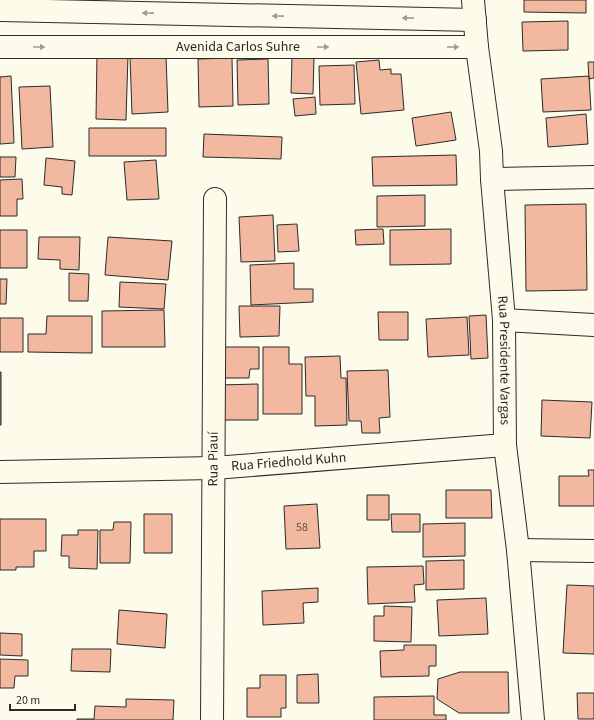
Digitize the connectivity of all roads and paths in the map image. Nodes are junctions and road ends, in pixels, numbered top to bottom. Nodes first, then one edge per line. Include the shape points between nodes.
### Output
1 (0, 10) edge
2 (474, 10) edge
3 (0, 47) edge
4 (477, 47) junction
5 (594, 177) edge
6 (492, 179) junction
7 (215, 199) dead end
8 (504, 320) junction
9 (594, 326) edge
10 (505, 445) junction
11 (214, 468) junction
12 (0, 472) edge
13 (518, 550) junction
14 (594, 551) edge
15 (212, 720) edge
16 (533, 720) edge

2 -> 1 street
2 - 4 street, Rua Presidente Vargas
3 -> 4 street, Avenida Carlos Suhre
4 - 6 street, Rua Presidente Vargas via 492,151
5 - 6 street
6 - 8 street, Rua Presidente Vargas
7 - 11 street, Rua Piauí
8 - 9 street
8 - 10 street, Rua Presidente Vargas
10 - 11 street, Rua Friedhold Kuhn
10 - 13 street, Rua Presidente Vargas
11 - 12 street, Rua Friedhold Kuhn
11 - 15 street, Rua Piauí
13 - 14 street
13 - 16 street, Rua Presidente Vargas

